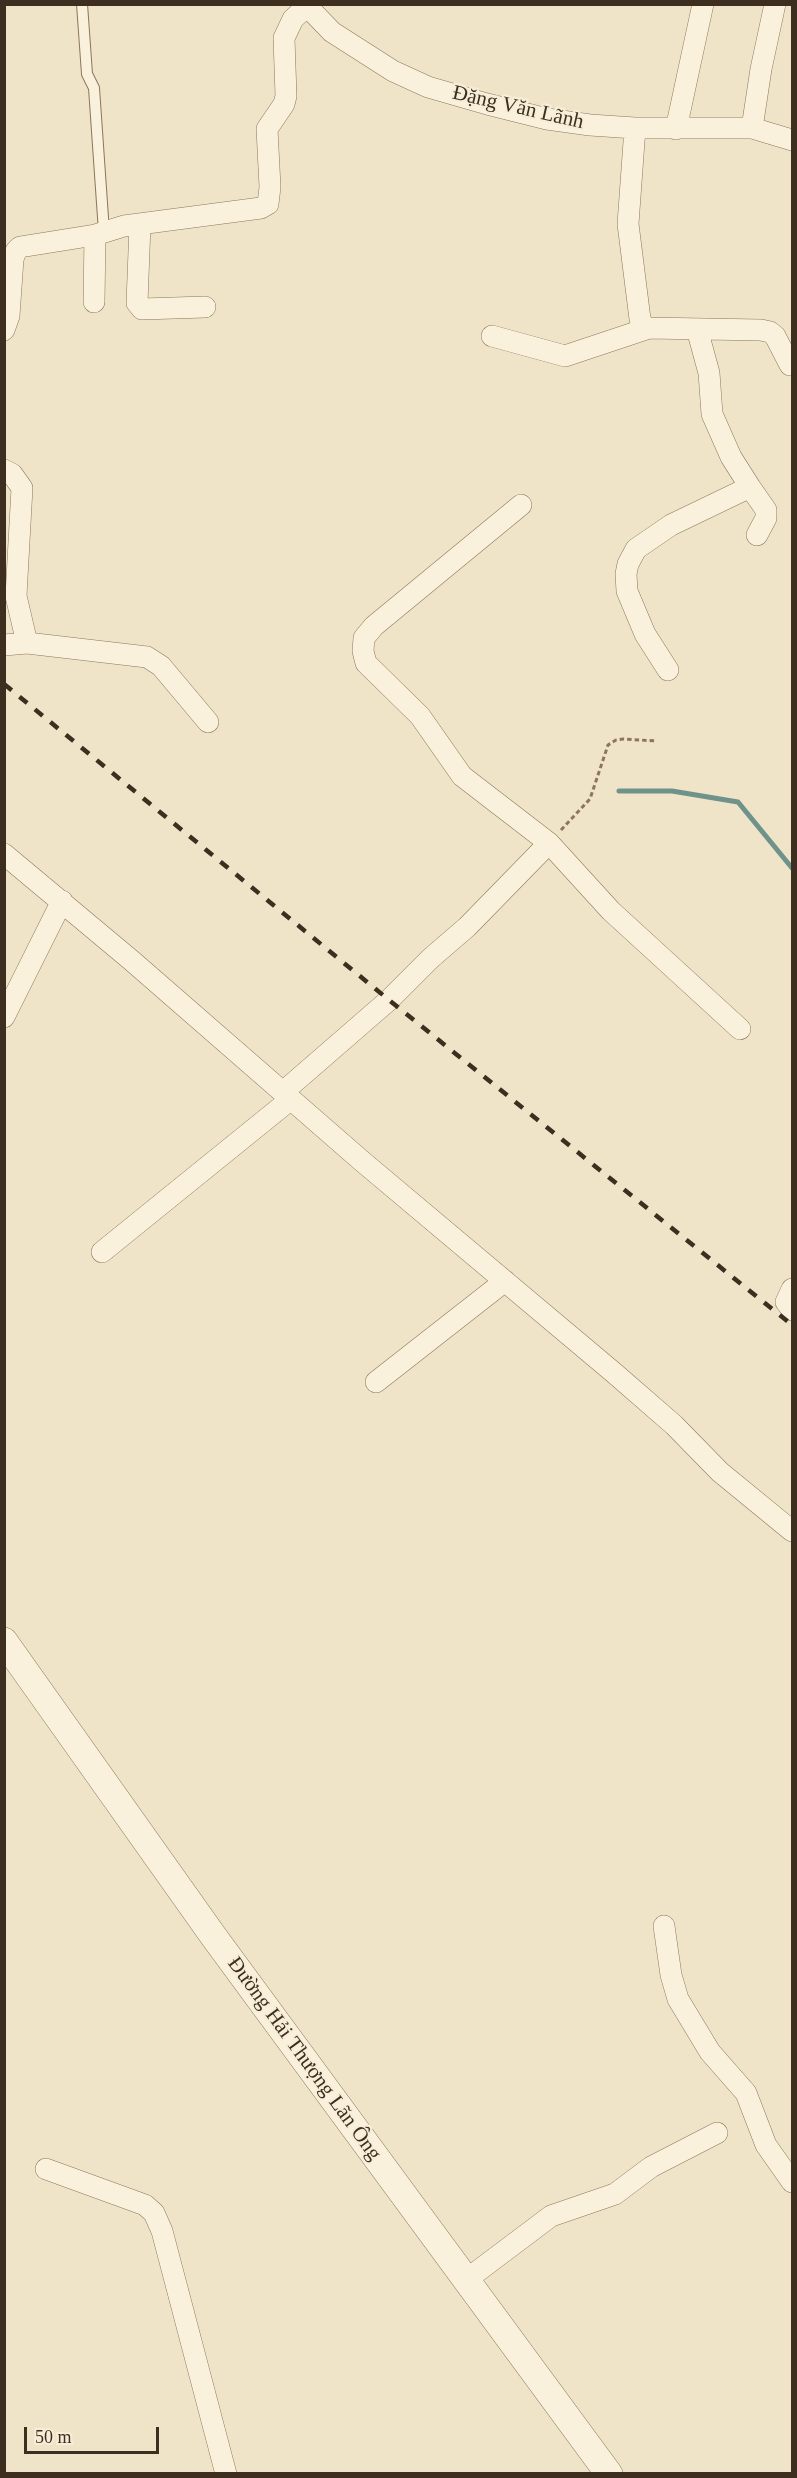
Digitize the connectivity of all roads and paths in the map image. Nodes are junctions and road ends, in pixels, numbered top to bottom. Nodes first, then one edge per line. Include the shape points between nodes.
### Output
1 (82, 4) edge
2 (704, 4) edge
3 (776, 4) edge
4 (306, 6) edge
5 (635, 128) junction
6 (752, 128) junction
7 (676, 129) junction
8 (792, 140) edge
9 (140, 225) junction
10 (100, 234) junction
11 (94, 302) dead end
12 (205, 307) dead end
13 (648, 328) junction
14 (697, 329) junction
15 (4, 330) edge
16 (492, 336) dead end
17 (790, 365) dead end
18 (4, 470) edge
19 (750, 487) junction
20 (521, 505) dead end
21 (757, 535) dead end
22 (27, 643) junction
23 (4, 645) edge
24 (668, 670) dead end
25 (208, 722) dead end
26 (657, 741) dead end
27 (549, 843) junction
28 (4, 854) edge
29 (62, 901) junction
30 (4, 1017) edge
31 (740, 1029) dead end
32 (287, 1096) junction
33 (102, 1252) dead end
34 (505, 1281) junction
35 (792, 1289) edge
36 (792, 1310) edge
37 (376, 1382) dead end
38 (792, 1531) edge
39 (4, 1641) edge
40 (664, 1926) dead end
41 (717, 2133) dead end
42 (46, 2169) dead end
43 (792, 2182) edge
44 (466, 2280) junction
45 (226, 2474) edge
46 (609, 2474) edge

1 - 10 lane via 87,74 94,88
2 - 7 street
3 - 6 street
4 - 5 street, Đặng Văn Lãnh via 359,51 428,87 547,118
4 - 9 street via 293,19 284,38 286,96 267,129 268,204
5 - 7 street, Đặng Văn Lãnh
5 - 13 street via 628,224 640,320
6 - 7 street, Đặng Văn Lãnh
6 - 8 street, Đặng Văn Lãnh
9 - 10 street
9 - 12 street via 137,303 142,309
10 - 11 street
10 - 15 street via 30,244 15,251 9,316
13 - 14 street
13 - 16 street via 566,356
14 - 17 street via 770,332 776,336
14 - 19 street via 709,372 712,414 731,458
18 - 22 street via 22,488 16,596
19 - 21 street via 766,510
19 - 24 street via 671,525 636,549 628,564 627,591 645,634
20 - 27 street via 374,626 364,638 363,651 366,663 420,717 462,776
22 - 23 street
22 - 25 street via 147,657 161,666
26 - 27 path via 623,739 608,745 590,799
27 - 31 street via 597,897
27 - 32 street via 467,927
28 - 29 street
29 - 30 street
29 - 32 street
32 - 33 street
32 - 34 street
34 - 37 street
34 - 38 street
35 - 36 street via 786,1302
39 - 44 street, Đường Hải Thượng Lãn Ông
40 - 43 street via 673,1986 681,2006 714,2057 746,2093 766,2145
41 - 44 street via 651,2167 615,2194 551,2216
42 - 45 street via 144,2205 154,2213
44 - 46 street, Đường Hải Thượng Lãn Ông

